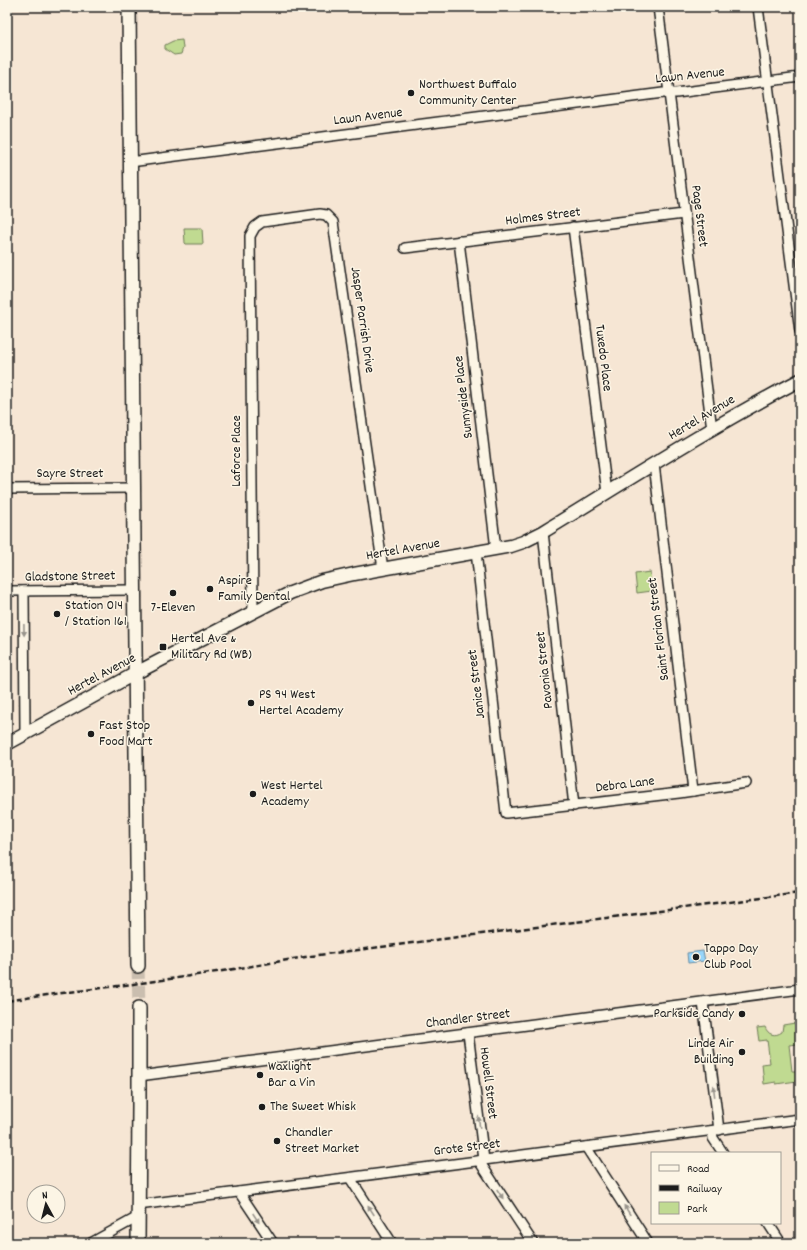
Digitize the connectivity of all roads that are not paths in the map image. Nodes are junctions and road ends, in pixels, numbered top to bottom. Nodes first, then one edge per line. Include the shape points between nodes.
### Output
1 (129, 7) edge
2 (658, 7) edge
3 (758, 7) edge
4 (800, 77) edge
5 (767, 81) junction
6 (669, 92) junction
7 (130, 162) junction
8 (684, 214) junction
9 (573, 227) junction
10 (459, 241) junction
11 (405, 248) dead end
12 (250, 291) joint
13 (800, 331) edge
14 (800, 380) edge
15 (712, 429) junction
16 (654, 464) junction
17 (133, 488) junction
18 (7, 489) edge
19 (607, 493) junction
20 (543, 532) junction
21 (496, 549) junction
22 (476, 552) junction
23 (383, 569) junction
24 (134, 590) junction
25 (24, 591) junction
26 (7, 592) edge
27 (253, 612) junction
28 (136, 673) junction
29 (25, 733) junction
30 (7, 744) edge
31 (746, 783) dead end
32 (693, 791) junction
33 (574, 806) junction
34 (506, 813) joint
35 (138, 966) tunnel mouth
36 (800, 989) edge
37 (703, 1002) junction
38 (139, 1008) tunnel mouth
39 (468, 1033) junction
40 (139, 1076) junction
41 (800, 1119) edge
42 (716, 1130) junction
43 (586, 1147) junction
44 (722, 1152) edge
45 (481, 1161) junction
46 (350, 1178) junction
47 (239, 1192) junction
48 (138, 1211) junction
49 (769, 1224) edge
50 (91, 1243) edge
51 (138, 1243) edge
52 (273, 1243) edge
53 (392, 1243) edge
54 (533, 1243) edge
55 (648, 1243) edge
56 (781, 1243) edge

1 - 7 main road
2 - 6 street, Page Street
3 - 5 street
4 - 5 street, Lawn Avenue
5 - 6 street, Lawn Avenue
5 - 13 street
6 - 7 street, Lawn Avenue
6 - 8 street, Page Street
7 - 17 main road
8 - 9 street, Holmes Street
8 - 15 street, Page Street
9 - 10 street, Holmes Street
9 - 19 street, Tuxedo Place
10 - 11 street, Holmes Street
10 - 21 street, Sunnyside Place
12 - 23 street, Jasper Parrish Drive via 250,236 255,227 262,222 320,214 331,219 335,226
12 - 27 street, Laforce Place
14 - 15 street, Hertel Avenue
15 - 16 street, Hertel Avenue
16 - 19 street, Hertel Avenue
16 - 32 street, Saint Florian Street
17 - 18 street, Sayre Street
17 - 24 main road
19 - 20 street, Hertel Avenue
20 - 21 street, Hertel Avenue via 523,542
20 - 33 street, Pavonia Street
21 - 22 street, Hertel Avenue
22 - 23 street, Hertel Avenue
22 - 34 street, Janice Street
23 - 27 street, Hertel Avenue via 322,582 290,593
24 - 25 street, Gladstone Street
24 - 28 main road
25 - 26 street, Gladstone Street
25 -> 29 street
27 - 28 street, Hertel Avenue
28 - 29 street, Hertel Avenue
28 - 35 main road
29 - 30 street, Hertel Avenue
31 - 32 street, Debra Lane
32 - 33 street, Debra Lane
33 - 34 street, Debra Lane
36 - 37 street, Chandler Street
37 - 39 street, Chandler Street
42 -> 37 street
38 - 40 main road
39 - 40 street, Chandler Street
45 -> 39 street, Howell Street
40 - 48 main road
41 - 42 street, Grote Street
42 - 43 street, Grote Street
42 - 44 street via 713,1138
43 - 45 street, Grote Street
55 -> 43 street
45 - 46 street, Grote Street
45 -> 54 street, Howell Street
46 - 47 street, Grote Street
53 -> 46 street
47 - 48 street, Grote Street
47 -> 52 street
48 - 50 street
48 - 51 main road
49 - 56 street

